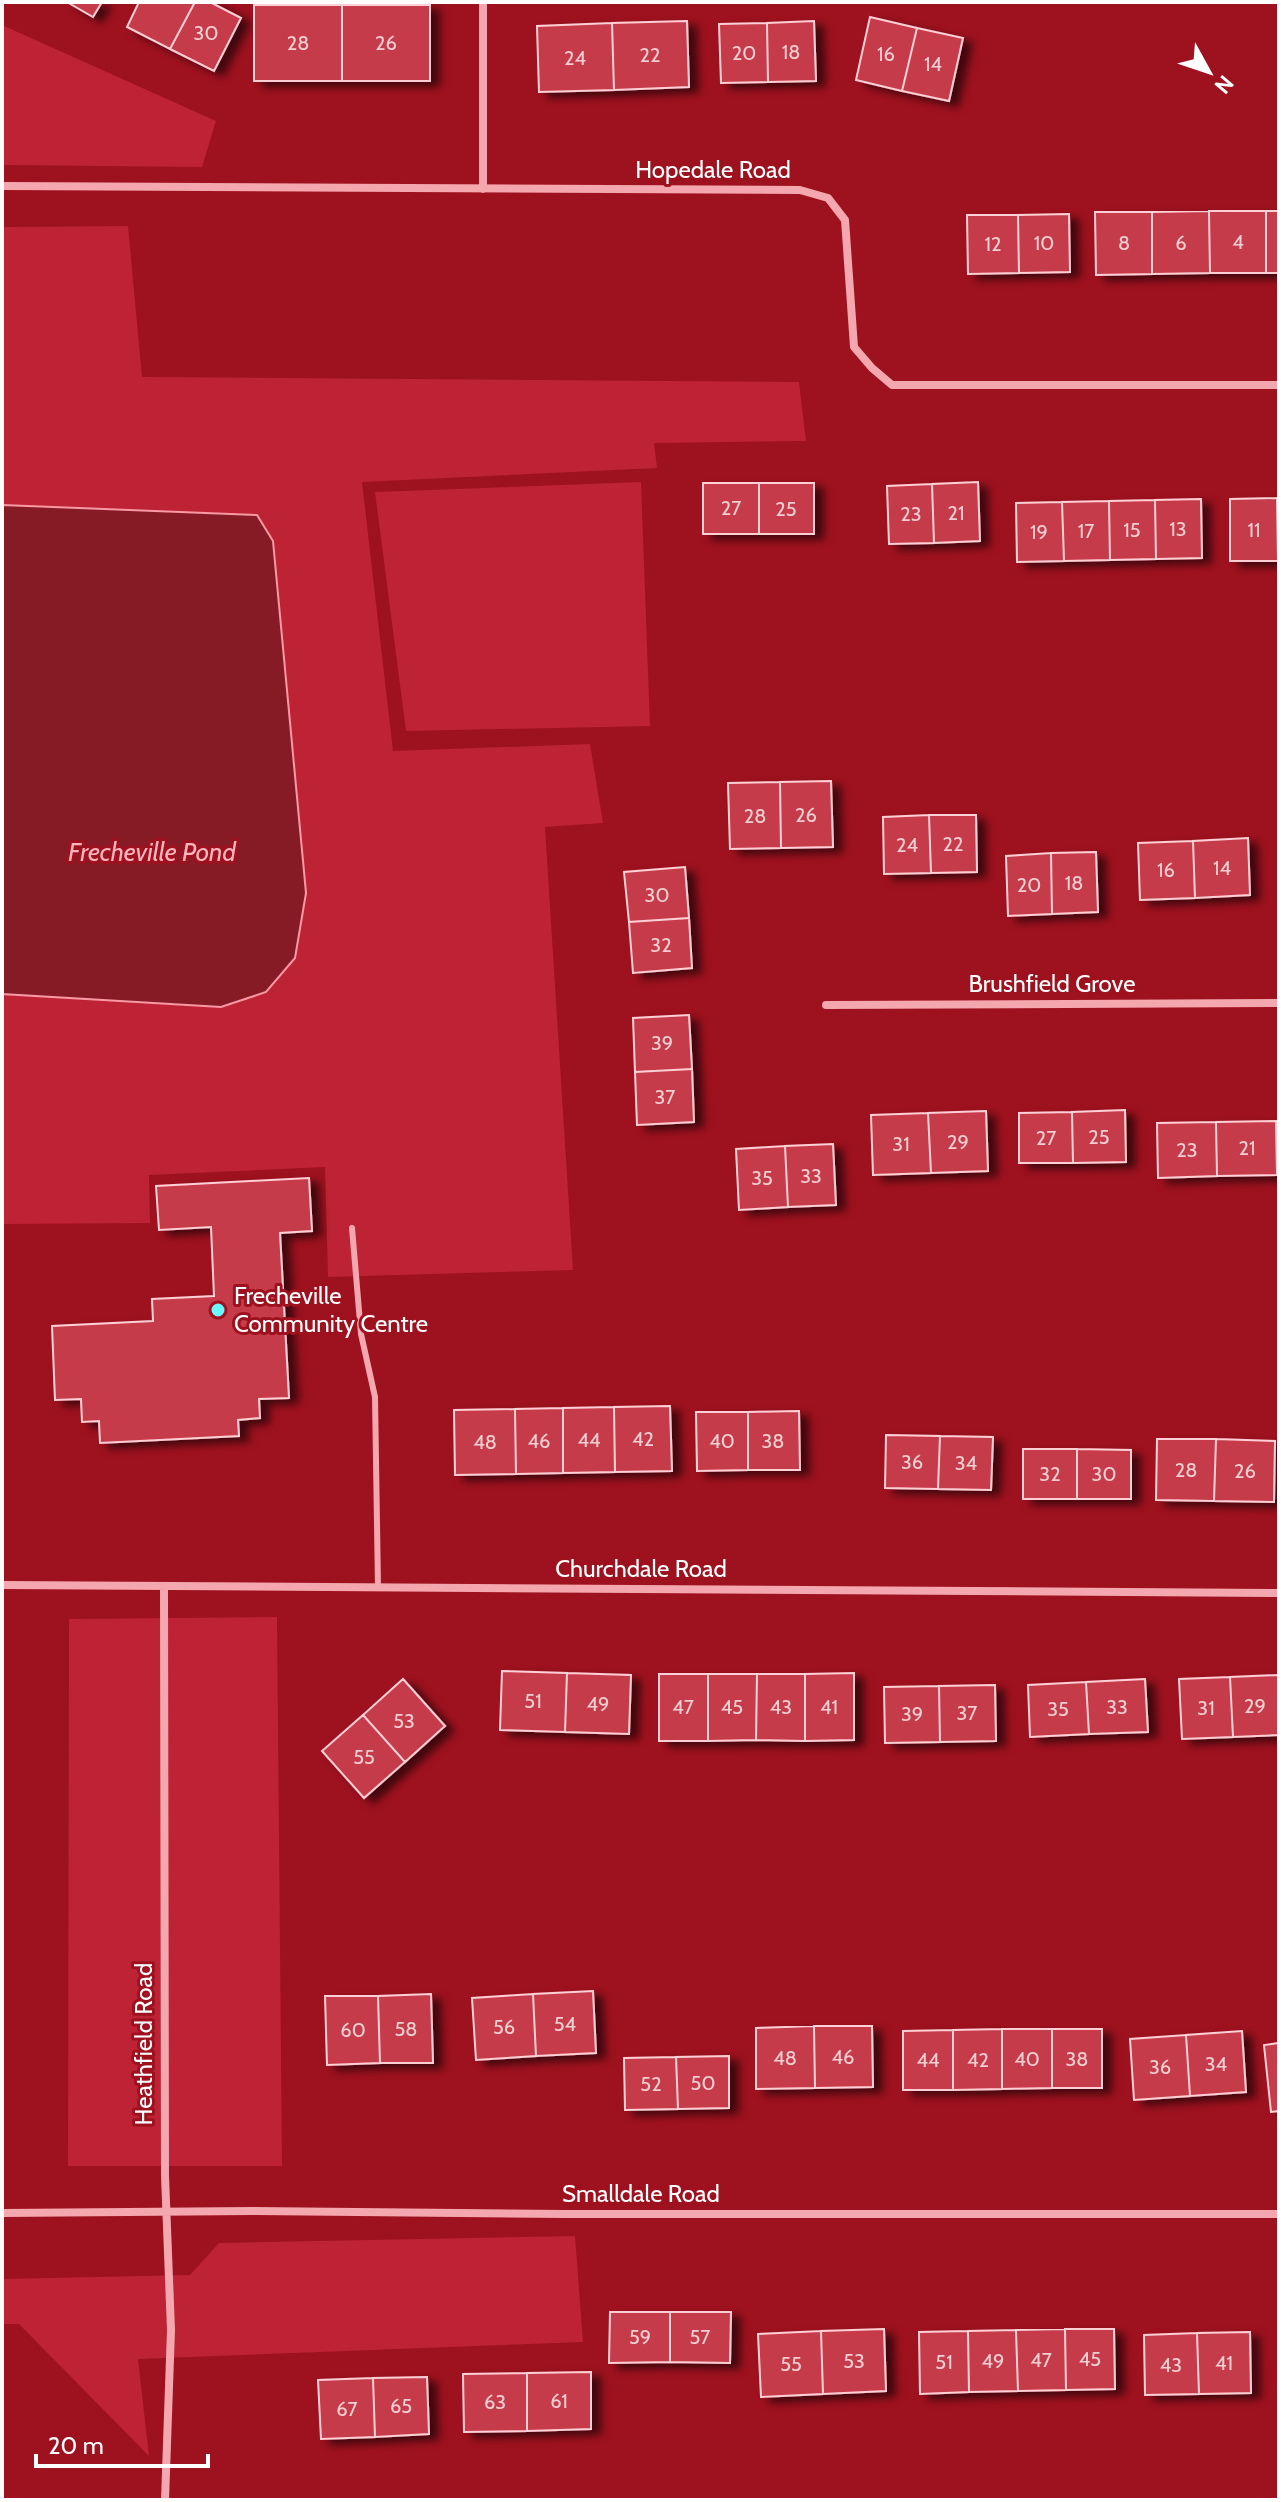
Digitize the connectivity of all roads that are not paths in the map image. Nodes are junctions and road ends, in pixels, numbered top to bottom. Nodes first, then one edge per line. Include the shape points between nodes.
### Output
1 (483, 2) edge
2 (2, 186) edge
3 (483, 189) junction
4 (1279, 385) edge
5 (1279, 1003) edge
6 (826, 1005) dead end
7 (352, 1228) dead end
8 (2, 1585) edge
9 (164, 1587) junction
10 (378, 1587) junction
11 (1279, 1593) edge
12 (2, 2213) edge
13 (165, 2213) junction
14 (1279, 2214) edge
15 (165, 2500) edge

1 - 3 street
2 - 3 street, Hopedale Road
3 - 4 street, Hopedale Road via 800,190 828,198 845,220 854,347 892,385
5 - 6 street, Brushfield Grove
7 - 10 lane via 361,1334 375,1397
8 - 9 street, Churchdale Road
9 - 10 street, Churchdale Road
9 - 13 street, Heathfield Road
10 - 11 street, Churchdale Road
12 - 13 street, Smalldale Road
13 - 14 street, Smalldale Road
13 - 15 street, Heathfield Road via 171,2330

